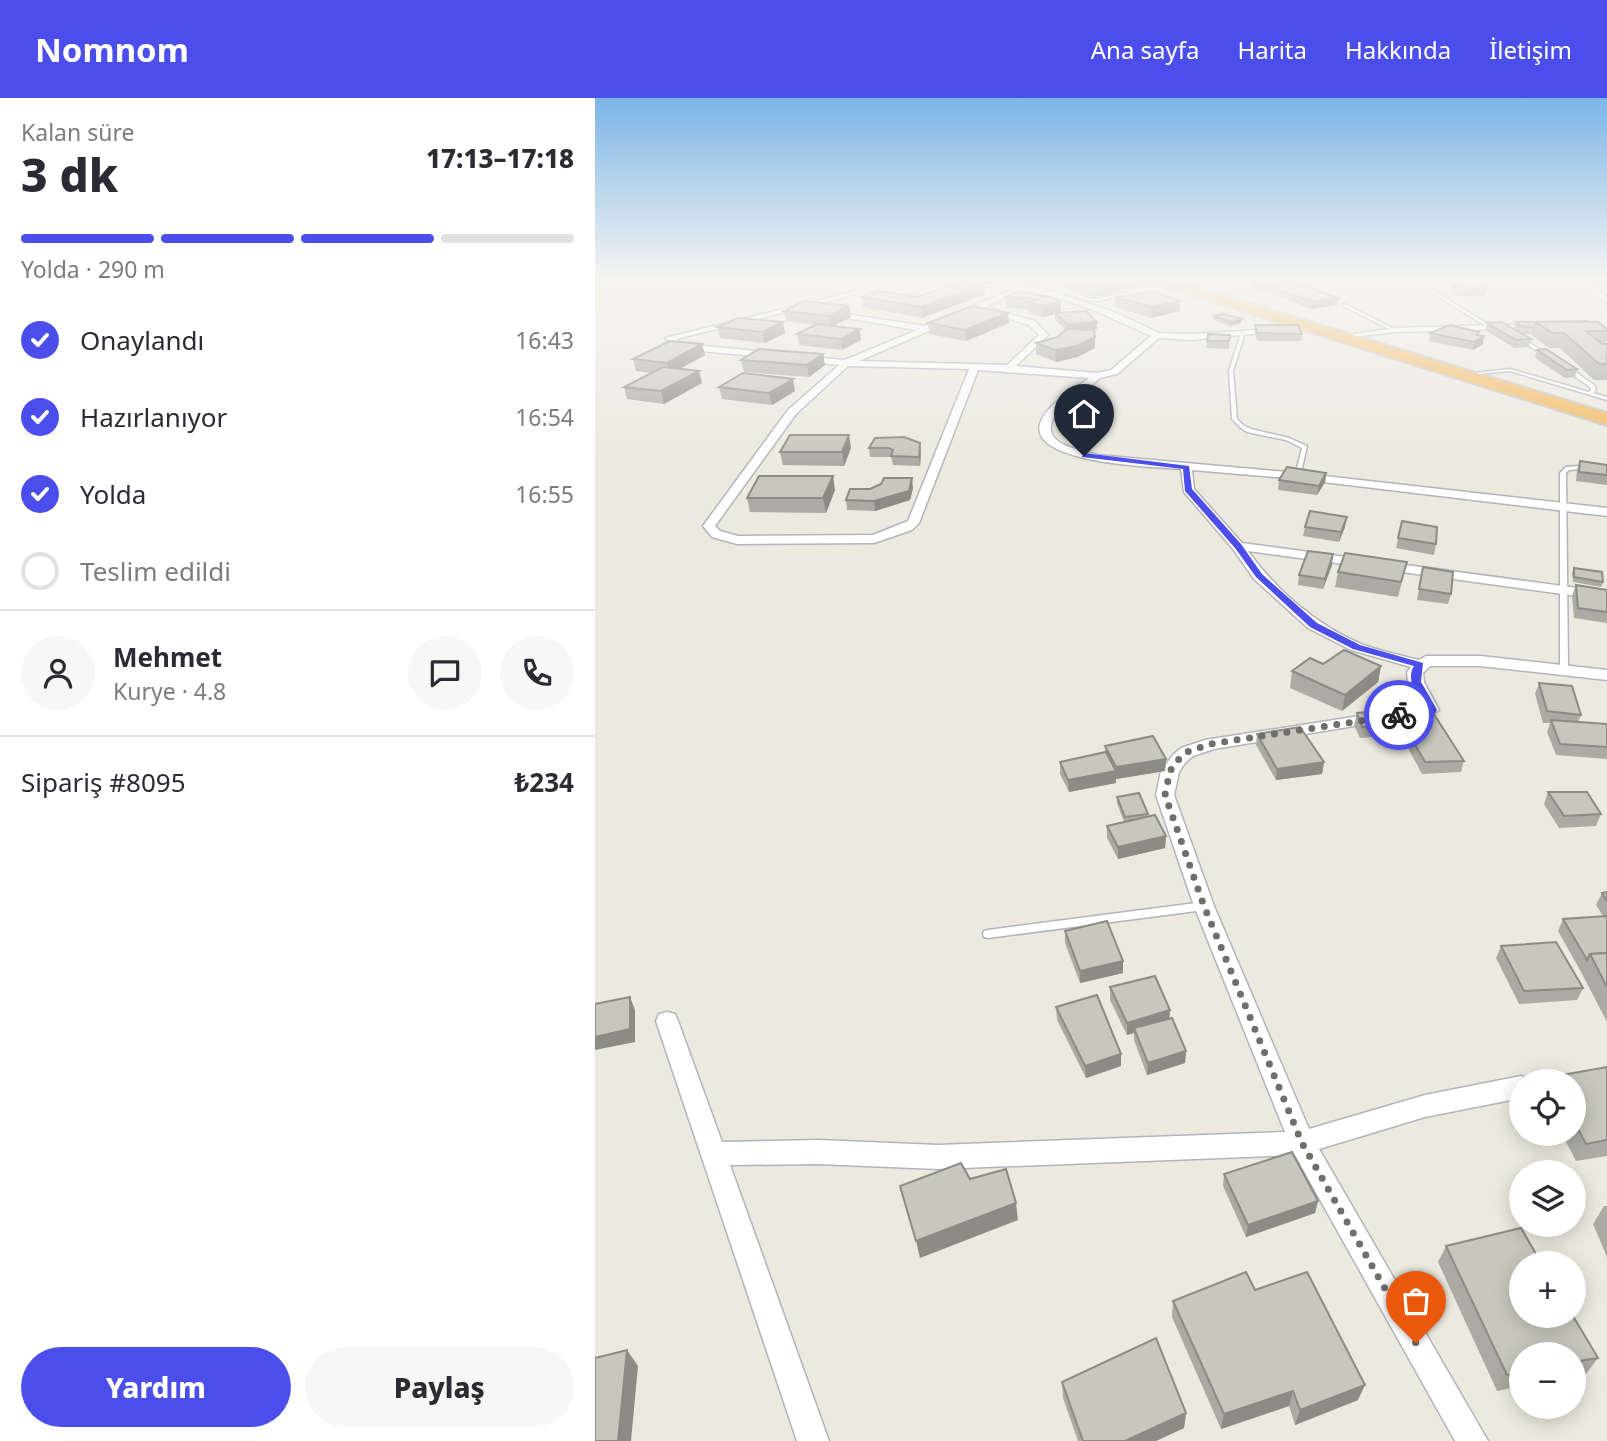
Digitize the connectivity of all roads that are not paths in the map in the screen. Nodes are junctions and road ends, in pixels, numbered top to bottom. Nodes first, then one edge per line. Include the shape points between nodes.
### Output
1 (673, 341) edge
2 (899, 341) edge
3 (1038, 341) edge
4 (1150, 341) edge
5 (1241, 341) edge
6 (1351, 341) edge
7 (1372, 341) edge
8 (1523, 341) edge
9 (846, 363) junction
10 (975, 366) junction
11 (1009, 368) junction
12 (1477, 373) junction
13 (1097, 376) junction
14 (1589, 394) junction
15 (1607, 400) edge
16 (1607, 411) edge
17 (1607, 419) edge
18 (1186, 467) junction
19 (1579, 468) edge
20 (1298, 476) junction
21 (1565, 508) junction
22 (1607, 512) edge
23 (1238, 546) junction
24 (1563, 590) junction
25 (1607, 596) edge
26 (1420, 665) junction
27 (1564, 669) junction
28 (1607, 675) edge
29 (1204, 906) junction
30 (988, 934) dead end
31 (667, 1021) dead end
32 (1509, 1089) edge
33 (1302, 1143) junction
34 (713, 1154) junction
35 (813, 1441) edge
36 (1472, 1441) edge

1 - 9 street via 681,346
2 - 9 street
3 - 11 street
4 - 13 street via 1114,372
5 - 20 lane via 1231,370 1235,419 1249,431 1302,444 1306,449
6 - 17 highway
7 - 12 highway
8 - 14 lane via 1592,386
9 - 10 street
9 - 10 street via 783,423 721,506 709,526 716,534 737,540 874,539 908,527
10 - 11 street
11 - 13 street
12 - 14 lane via 1510,370
12 - 16 highway
13 - 18 street via 1051,413 1044,429 1047,439 1084,456
14 - 15 lane
18 - 20 street
18 - 23 street via 1188,490
19 - 21 lane via 1563,473
20 - 21 street
21 - 22 street
21 - 24 lane
23 - 24 street
23 - 26 street via 1259,576 1313,625 1356,647
24 - 25 street
24 - 27 lane
26 - 27 street via 1438,659
26 - 29 street via 1416,682 1431,710 1210,744 1179,759 1170,771 1165,795
27 - 28 street
29 - 30 lane
29 - 33 street
31 - 34 street
32 - 33 street via 1425,1106
33 - 34 street via 938,1157
33 - 36 street
34 - 35 street

